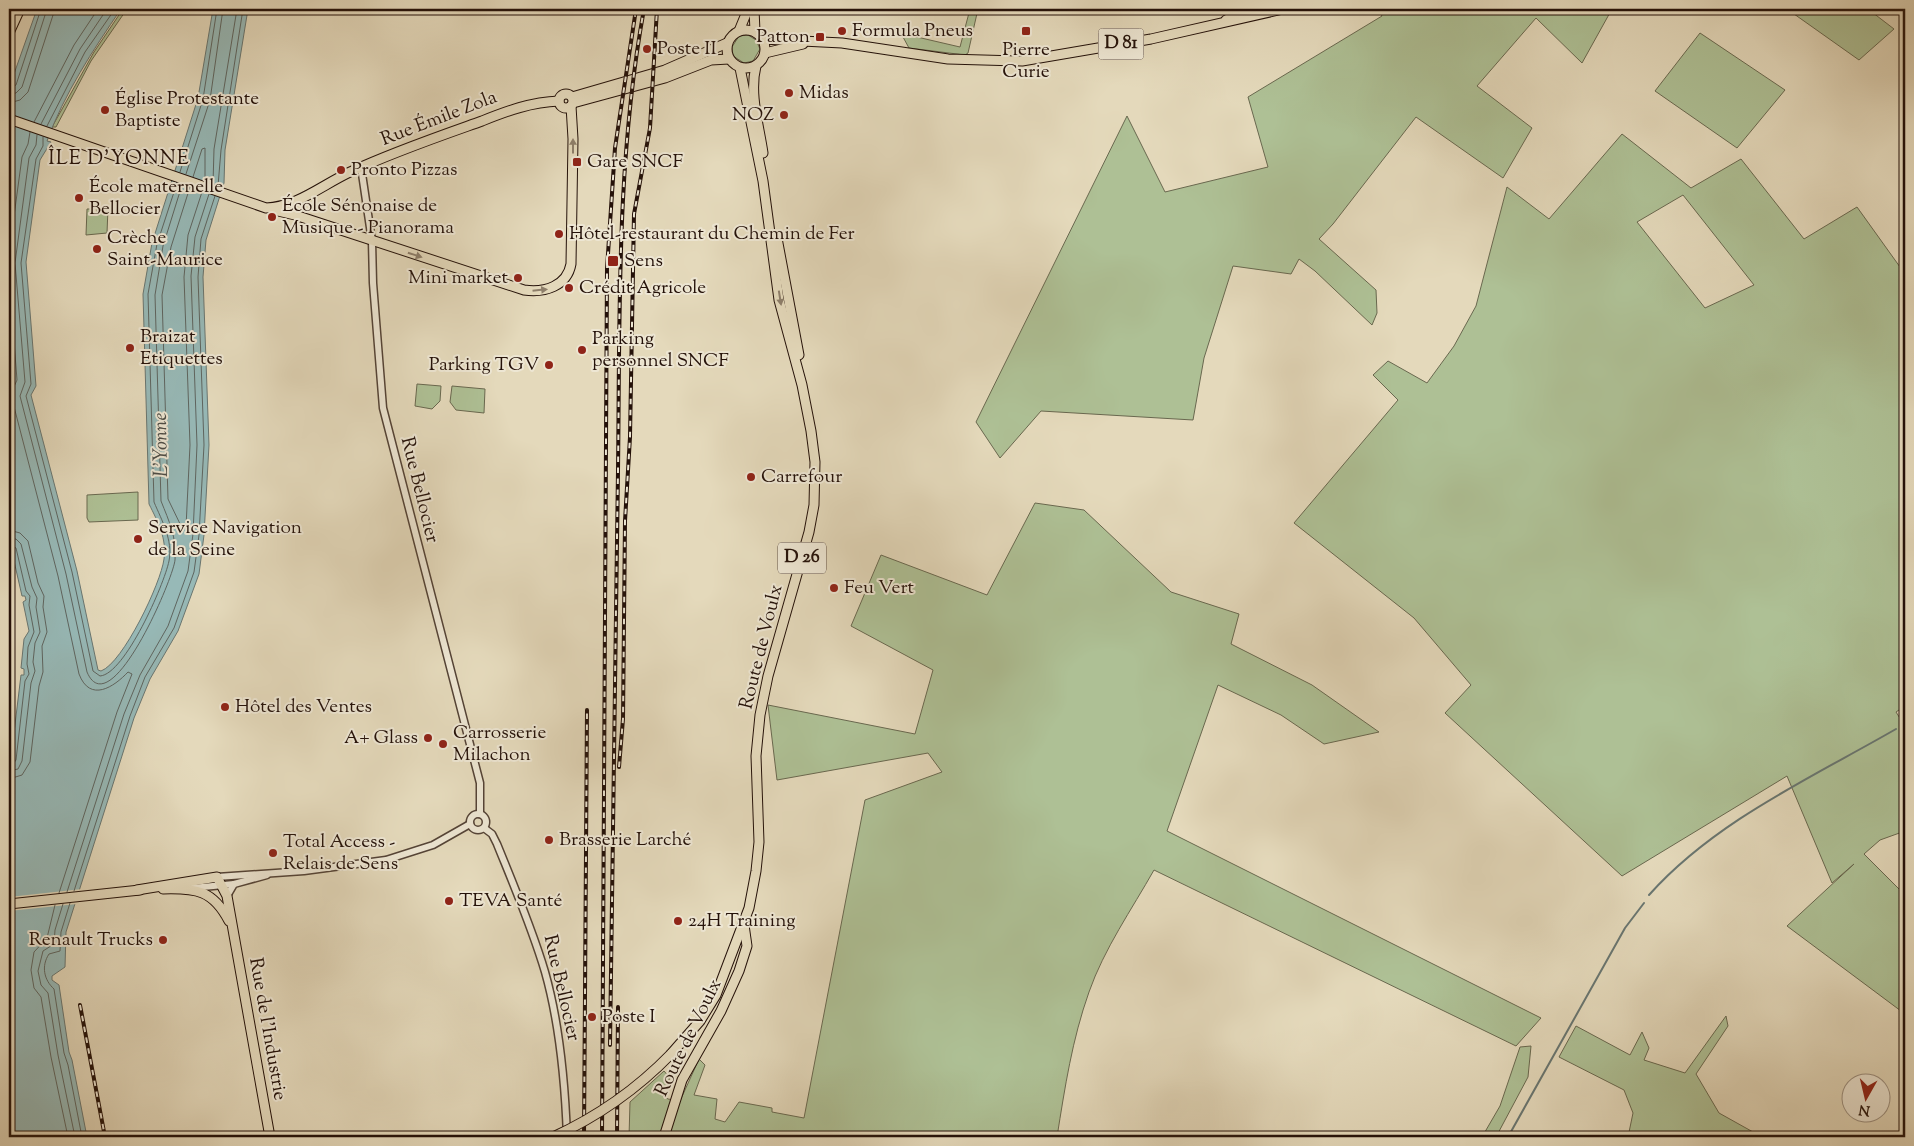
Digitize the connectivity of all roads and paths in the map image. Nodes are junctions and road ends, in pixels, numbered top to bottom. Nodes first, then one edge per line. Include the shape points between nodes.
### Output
1 (20, 9) edge
2 (748, 9) edge
3 (754, 9) edge
4 (1283, 9) edge
5 (1248, 13) edge
6 (739, 31) junction
7 (755, 32) junction
8 (9, 33) edge
9 (762, 39) junction
10 (813, 42) junction
11 (727, 43) junction
12 (765, 53) junction
13 (729, 59) junction
14 (756, 66) junction
15 (740, 68) junction
16 (572, 102) junction
17 (9, 119) edge
18 (361, 167) junction
19 (294, 202) junction
20 (266, 208) junction
21 (296, 215) junction
22 (372, 240) junction
23 (802, 385) junction
24 (480, 814) junction
25 (470, 824) junction
26 (484, 828) junction
27 (271, 874) junction
28 (217, 877) junction
29 (234, 884) junction
30 (222, 886) junction
31 (186, 888) junction
32 (136, 890) junction
33 (227, 896) junction
34 (9, 904) edge
35 (744, 925) junction
36 (232, 926) junction
37 (270, 1137) edge
38 (553, 1137) edge
39 (567, 1137) edge
40 (664, 1137) edge

1 - 8 main road
2 - 6 main road
3 - 7 main road
4 - 5 main road, D 81
5 - 10 main road, D 81 via 1219,24 1151,39 1022,61 948,59 842,43
6 - 7 main road
6 - 11 main road
7 - 9 main road
9 - 10 main road, D 81
9 - 12 main road
10 - 12 main road, D 81
11 - 13 main road
11 - 16 main road via 678,66 613,85
12 - 14 main road
13 - 15 main road
13 - 16 main road via 711,60 665,78
14 - 15 main road
14 - 23 main road, Route de Voulx / D 26 via 754,95
15 -> 23 main road, Route de Voulx / D 26 via 763,181 779,300
16 - 18 main road, Rue Émile Zola via 564,94 559,100 516,108 419,142
22 -> 16 main road via 524,290 549,289 560,284 570,270 572,258
17 - 20 main road
18 - 19 main road, Rue Émile Zola
18 - 22 street, Rue Bellocier
19 - 20 main road, Rue Émile Zola via 279,208
19 - 21 main road
20 - 21 main road
21 - 22 main road
22 - 24 street, Rue Bellocier via 383,408 480,783
23 - 35 main road, Route de Voulx / D 26 via 815,462 814,505 760,715 756,756 759,842
24 - 25 street via 472,816
24 - 26 street via 486,820
25 - 26 street via 476,831
25 - 27 street via 433,846 386,860
26 - 39 street, Rue Bellocier via 497,844 546,974 563,1067
27 - 28 street
27 - 29 street
28 - 30 main road, Rue de l'Industrie
28 - 32 main road
29 - 30 street
29 - 33 street
30 - 31 street
30 - 33 main road, Rue de l'Industrie
31 - 32 main road
31 - 36 main road, Rue de l'Industrie via 204,893 220,904
32 - 34 main road
33 - 36 main road, Rue de l'Industrie
35 - 38 main road, bridge via 716,995 700,1021 671,1054 626,1096 600,1114
35 - 40 main road, Route de Voulx / D 26 via 747,946 739,971 721,1011 682,1080
36 - 37 main road, Rue de l'Industrie

